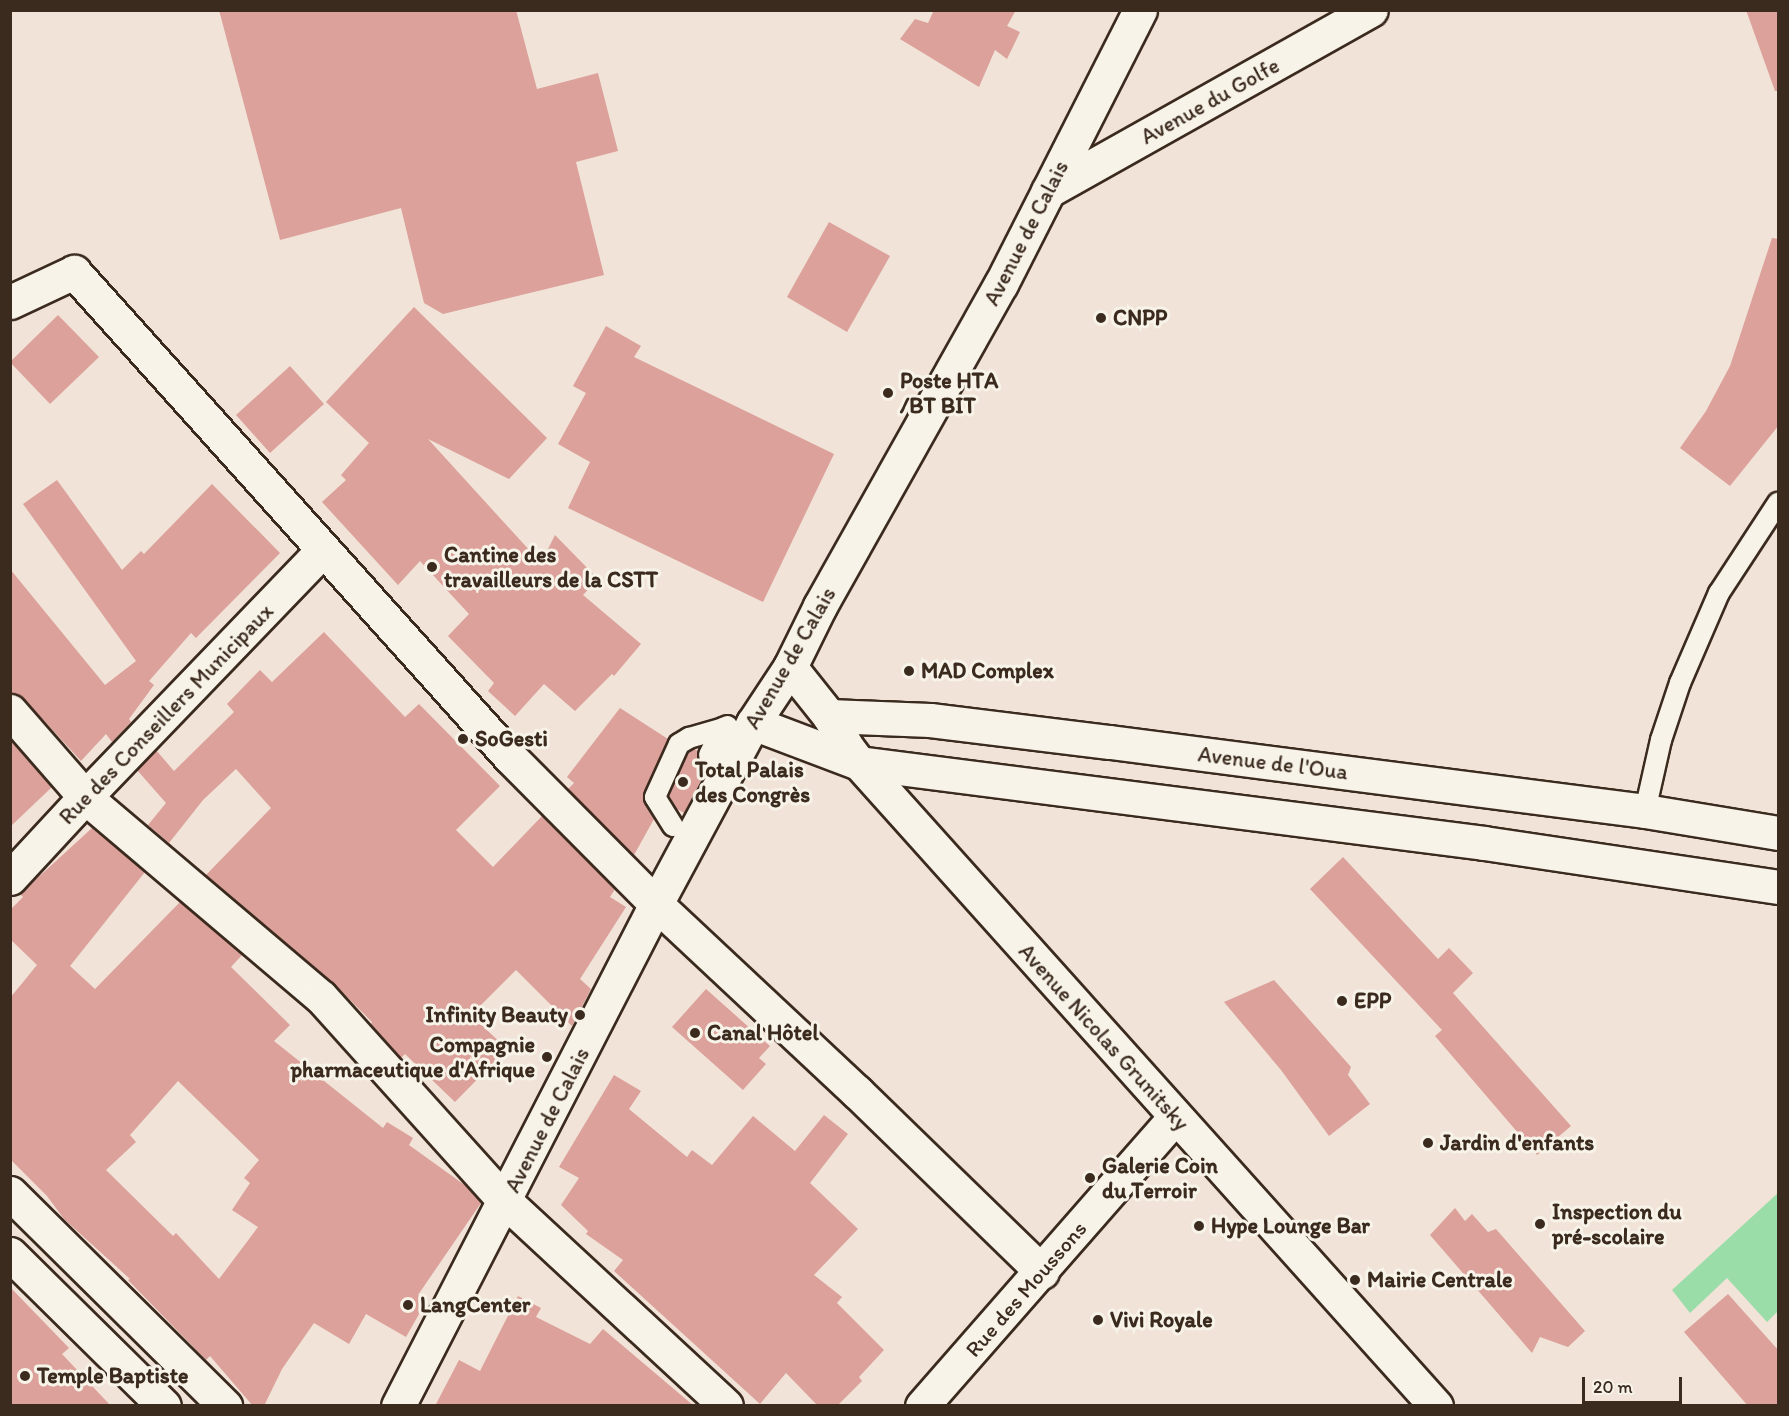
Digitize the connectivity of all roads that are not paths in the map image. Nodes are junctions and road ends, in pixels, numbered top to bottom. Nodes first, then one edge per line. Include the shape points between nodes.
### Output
1 (1140, 10) edge
2 (1371, 10) edge
3 (1048, 191) junction
4 (10, 302) edge
5 (1779, 502) edge
6 (322, 551) junction
7 (790, 667) junction
8 (10, 711) edge
9 (829, 716) junction
10 (737, 725) junction
11 (709, 755) dead end
12 (859, 763) junction
13 (85, 797) junction
14 (1645, 811) junction
15 (682, 827) junction
16 (1779, 833) edge
17 (10, 878) edge
18 (1779, 887) edge
19 (656, 904) junction
20 (1175, 1117) junction
21 (10, 1193) edge
22 (505, 1201) junction
23 (10, 1254) edge
24 (1042, 1272) junction
25 (1427, 1403) edge
26 (164, 1406) edge
27 (225, 1406) edge
28 (398, 1406) edge
29 (726, 1406) edge
30 (922, 1406) edge

1 - 3 main road, Avenue de Calais
2 - 3 main road, Avenue du Golfe
3 - 7 main road, Avenue de Calais
4 - 6 main road via 74,272
5 - 14 lane via 1719,593 1680,683 1661,740
6 - 13 main road, Rue des Conseillers Municipaux
6 - 19 main road via 510,757
7 - 9 main road
7 - 10 main road, Avenue de Calais
8 - 13 main road
9 - 12 main road, Avenue Nicolas Grunitsky
9 - 14 main road, Avenue de l'Oua via 930,720
10 - 11 lane
10 - 12 main road
10 - 15 main road, Avenue de Calais
10 - 15 lane via 679,744 655,797
12 - 18 main road via 1484,843
12 - 20 main road, Avenue Nicolas Grunitsky
13 - 17 main road, Rue des Conseillers Municipaux
13 - 22 main road via 321,997
14 - 16 main road, Avenue de l'Oua
15 - 19 main road, Avenue de Calais
19 - 22 main road, Avenue de Calais
19 - 24 main road
20 - 24 main road, Rue des Moussons
20 - 25 main road, Avenue Nicolas Grunitsky
21 - 27 main road
22 - 28 main road, Avenue de Calais
22 - 29 main road
23 - 26 main road
24 - 30 main road, Rue des Moussons

